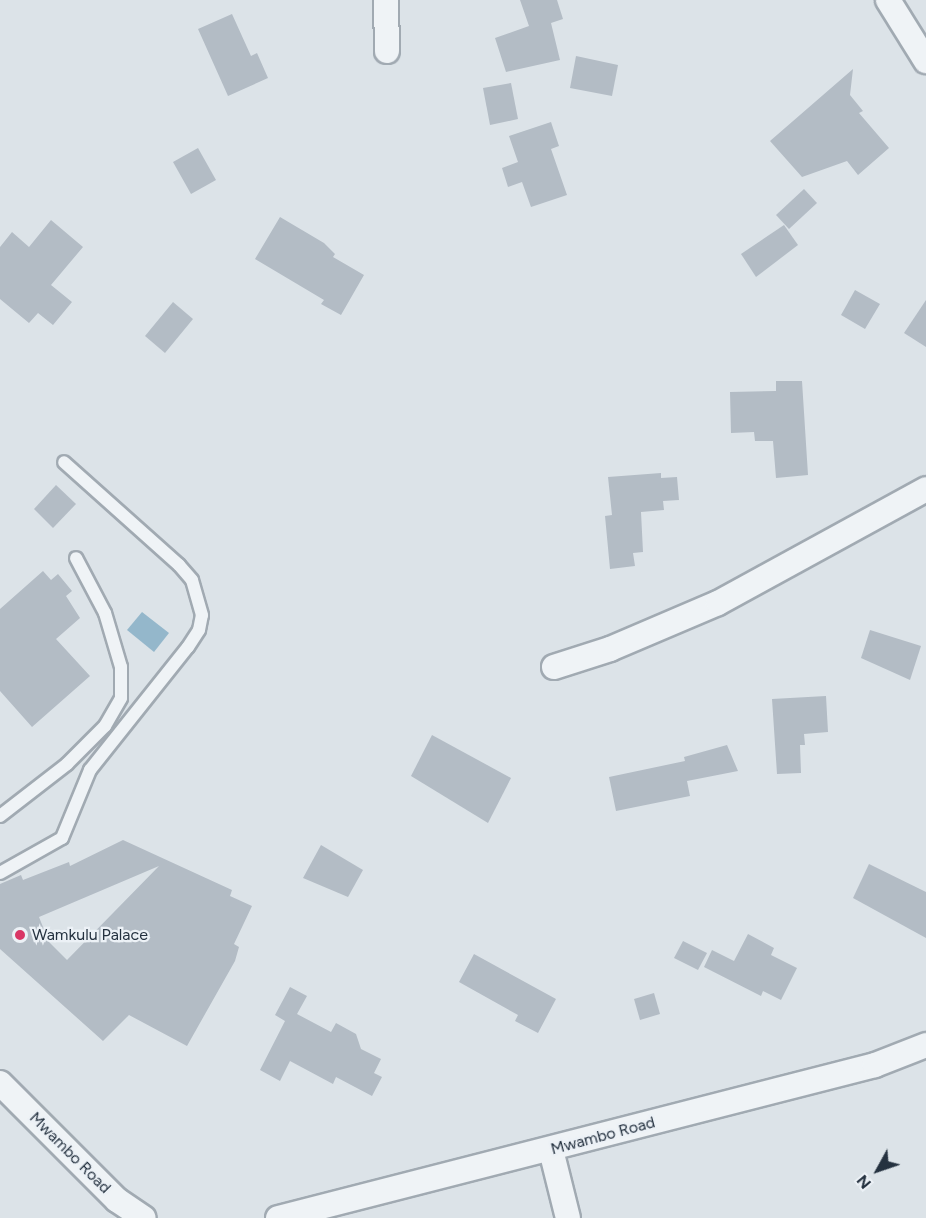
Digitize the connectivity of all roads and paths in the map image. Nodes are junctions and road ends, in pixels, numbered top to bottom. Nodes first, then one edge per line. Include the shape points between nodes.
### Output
1 (386, 0) edge
2 (888, 0) edge
3 (387, 51) dead end
4 (926, 61) edge
5 (64, 462) dead end
6 (926, 489) edge
7 (75, 558) dead end
8 (554, 667) dead end
9 (0, 816) edge
10 (0, 873) edge
11 (926, 1045) edge
12 (0, 1083) edge
13 (551, 1150) junction
14 (144, 1218) edge
15 (278, 1218) edge
16 (568, 1218) edge

1 - 3 street
2 - 4 street
5 - 10 lane via 179,565 192,580 202,615 199,630 188,647 90,770 62,838
6 - 8 street via 718,603 610,649
7 - 9 lane via 105,613 121,667 121,698 105,726 67,764
11 - 13 street, Mwambo Road via 875,1065
12 - 14 street, Mwambo Road via 117,1200
13 - 15 street, Mwambo Road
13 - 16 street

